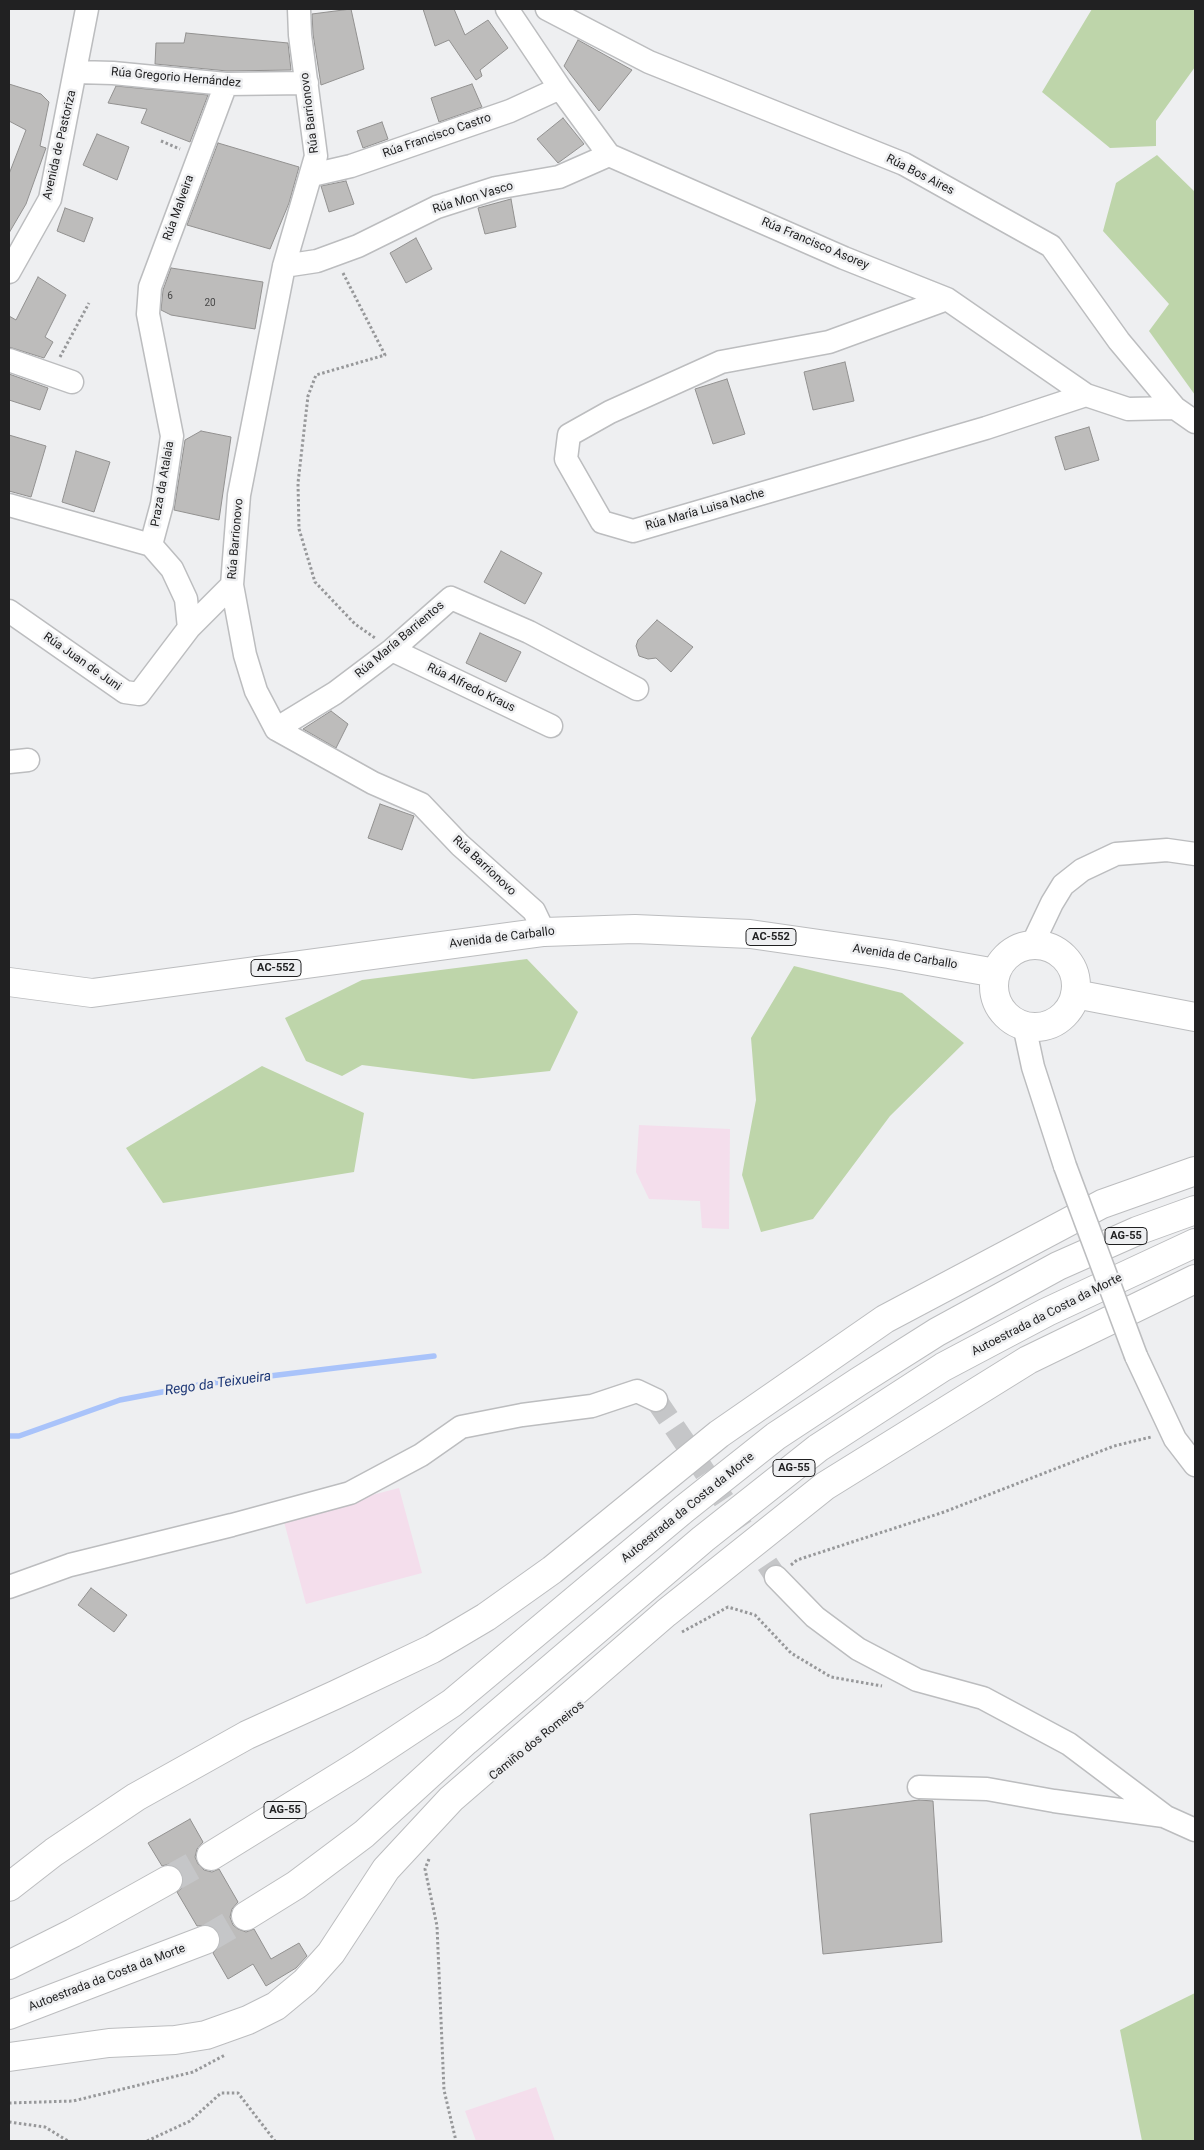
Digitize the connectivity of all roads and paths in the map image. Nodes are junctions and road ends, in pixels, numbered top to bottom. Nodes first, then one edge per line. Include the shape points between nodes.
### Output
1 (87, 9) edge
2 (299, 9) edge
3 (507, 9) edge
4 (547, 9) edge
5 (76, 72) junction
6 (307, 83) junction
7 (226, 84) junction
8 (560, 88) junction
9 (160, 141) dead end
10 (183, 150) dead end
11 (609, 155) junction
12 (312, 175) junction
13 (333, 255) junction
14 (284, 266) junction
15 (9, 272) edge
16 (947, 299) junction
17 (89, 303) dead end
18 (152, 335) joint
19 (9, 360) edge
20 (56, 364) dead end
21 (72, 382) dead end
22 (1086, 395) junction
23 (1175, 408) junction
24 (1195, 422) edge
25 (9, 505) edge
26 (151, 545) junction
27 (232, 585) junction
28 (9, 611) edge
29 (189, 628) junction
30 (392, 650) junction
31 (637, 689) dead end
32 (551, 726) dead end
33 (276, 729) junction
34 (1195, 854) edge
35 (544, 932) junction
36 (1032, 945) junction
37 (996, 972) junction
38 (9, 982) edge
39 (1075, 994) junction
40 (1195, 1017) edge
41 (1024, 1025) junction
42 (1195, 1171) edge
43 (1195, 1210) edge
44 (1195, 1243) edge
45 (1195, 1279) edge
46 (656, 1400) tunnel mouth
47 (1172, 1433) junction
48 (1195, 1465) edge
49 (776, 1577) joint
50 (9, 1587) edge
51 (678, 1634) dead end
52 (917, 1680) junction
53 (919, 1787) dead end
54 (1166, 1817) junction
55 (1195, 1830) edge
56 (431, 1854) dead end
57 (211, 1856) tunnel mouth
58 (168, 1880) tunnel mouth
59 (9, 1887) edge
60 (246, 1916) tunnel mouth
61 (205, 1940) tunnel mouth
62 (9, 1965) edge
63 (9, 2016) edge
64 (9, 2057) edge
65 (9, 2122) edge
66 (68, 2141) edge
67 (148, 2141) edge
68 (275, 2141) edge
69 (456, 2141) edge

1 - 5 street, Avenida de Pastoriza
2 - 6 street, Rúa Barrionovo
3 - 8 street
4 - 23 street, Rúa Bos Aires via 649,62 904,164 1051,246 1119,341
5 - 7 street, Rúa Gregorio Hernández
5 - 15 street, Avenida de Pastoriza via 50,199
6 - 7 street, Rúa Gregorio Hernández
6 - 12 street, Rúa Barrionovo via 316,156
7 - 18 street, Rúa Malveira via 150,287 148,314
8 - 11 street
8 - 12 street, Rúa Francisco Castro via 510,111 351,166
9 - 10 path
11 - 13 street, Rúa Mon Vasco via 559,177 496,188 437,207
11 - 16 street, Rúa Francisco Asorey via 844,258
12 - 14 street, Rúa Barrionovo
13 - 14 street, Rúa Mon Vasco
13 - 30 path via 385,355 316,375 308,396 298,483 299,529 315,582 355,624
14 - 27 street, Rúa Barrionovo via 239,495
16 - 22 street, Rúa Francisco Asorey
16 - 22 street, Rúa María Luisa Nache via 828,342 721,362 610,412 569,435 566,459 602,522 634,531 986,428
17 - 20 path
18 - 26 street, Praza da Atalaia via 172,436 162,504
19 - 21 street
22 - 23 street, Rúa Francisco Asorey via 1128,408
23 - 24 street, Rúa Bos Aires
25 - 26 street
26 - 29 street via 172,569 186,599
27 - 29 street, Rúa Juan de Juni
27 - 33 street, Rúa Barrionovo via 245,655 256,691
28 - 29 street, Rúa Juan de Juni via 126,692 139,694
30 - 31 street, Rúa María Barrientos via 451,598 529,632
30 - 32 street, Rúa Alfredo Kraus
30 - 33 street, Rúa María Barrientos via 335,693
33 - 35 street, Rúa Barrionovo via 373,783 421,804 460,845 534,911
34 - 36 street via 1167,850 1116,854 1082,870 1060,891
35 - 37 main road, Avenida de Carballo / AC-552 via 635,929 750,934
35 - 38 main road, Avenida de Carballo / AC-552 via 92,993
36 - 37 main road via 1010,953
36 - 39 main road via 1053,949 1062,955 1073,973
37 - 41 main road via 994,986 999,1005 1012,1020
39 - 40 main road
39 - 41 main road via 1062,1016 1051,1024
41 - 47 street, bridge via 1065,1166 1136,1356
42 - 59 main road via 1102,1204 885,1319 719,1434 552,1570 486,1617 432,1649 230,1744 136,1797 54,1852
43 - 57 main road, Autoestrada da Costa da Morte / AG-55 via 1137,1230 1058,1266 936,1332 858,1382 776,1436 691,1503 452,1704
44 - 60 main road, Autoestrada da Costa da Morte / AG-55 via 1047,1312 943,1367 818,1448 703,1539 466,1741 364,1834 296,1885
45 - 64 main road via 1028,1360 818,1492 666,1613 452,1800 386,1869 331,1953 305,1982 276,2006 206,2035 109,2043
46 - 50 street via 637,1391 592,1406 461,1427 421,1455 350,1493 70,1565
47 - 48 street
47 - 49 path via 1114,1446 944,1512 797,1560
49 - 52 street via 815,1617 858,1649
51 - 52 path via 728,1607 755,1615 791,1653 831,1677 878,1687
52 - 54 street via 982,1698 1069,1744
53 - 54 street via 986,1789
54 - 55 street
56 - 69 path via 425,1869 437,1926 444,2090
58 - 62 main road
61 - 63 main road, Autoestrada da Costa da Morte
65 - 66 path via 46,2127
67 - 68 path via 190,2121 221,2093 238,2093

